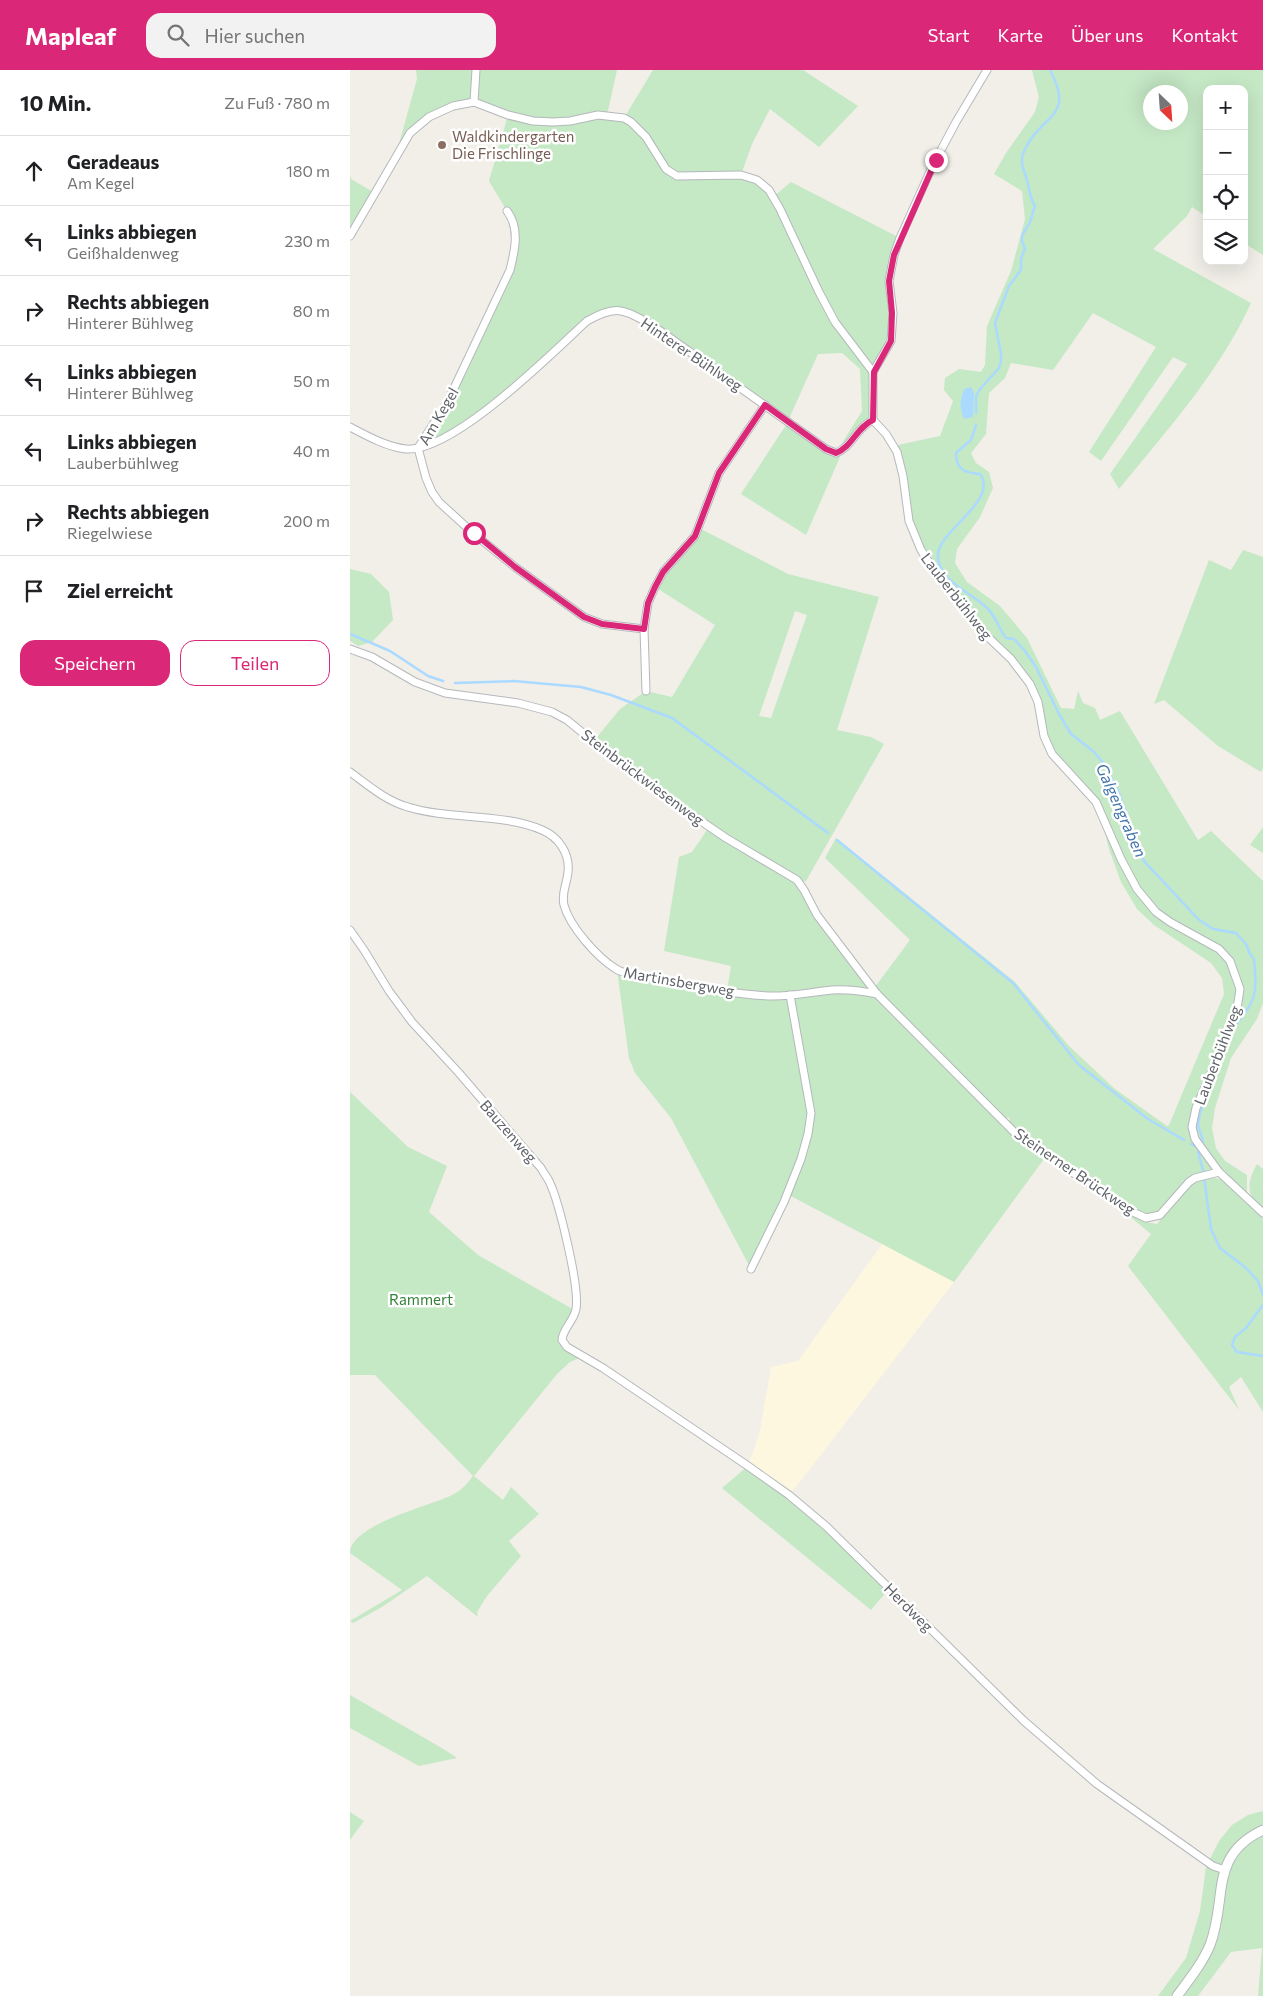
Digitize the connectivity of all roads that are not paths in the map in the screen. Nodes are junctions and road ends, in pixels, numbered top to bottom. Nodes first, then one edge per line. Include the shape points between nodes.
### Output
1 (476, 70) edge
2 (987, 70) edge
3 (474, 102) junction
4 (508, 211) dead end
5 (350, 236) edge
6 (874, 372) junction
7 (765, 405) junction
8 (873, 420) junction
9 (350, 426) edge
10 (418, 448) junction
11 (644, 629) junction
12 (350, 649) edge
13 (646, 691) dead end
14 (350, 772) edge
15 (350, 930) edge
16 (878, 994) junction
17 (790, 995) junction
18 (1219, 1172) junction
19 (1263, 1213) edge
20 (751, 1268) dead end
21 (582, 1357) joint
22 (1263, 1830) edge
23 (1225, 1870) junction
24 (1177, 1996) edge

1 - 3 street
2 - 6 street via 936,160 900,238 889,281 891,341
3 - 5 street via 453,106 429,117 410,133
3 - 6 street via 533,120 570,121 598,116 624,118 646,137 666,169 677,176 741,175 756,180 769,190 780,209 835,322
4 - 10 street, Am Kegel via 513,218 516,247 510,270 447,403
6 - 8 street
7 - 8 street, Hinterer Bühlweg via 836,453
7 - 10 street, Hinterer Bühlweg via 652,325 619,310 604,311 587,322 480,416 448,436
7 - 11 street via 719,473 695,536 663,572 648,603
8 - 18 street, Lauberbühlweg via 897,452 909,521 921,550 939,578 1030,684 1052,754 1096,802 1137,889 1156,912 1219,949 1230,961 1240,989 1236,1015 1196,1108 1192,1127 1195,1139
9 - 10 street, Hinterer Bühlweg via 391,445
10 - 11 street, Am Kegel via 426,478 439,502 515,567 584,617 602,624
11 - 13 street
12 - 16 street, Steinbrückwiesenweg via 372,657 415,682 445,693 518,703 552,712 567,720 676,804 797,880 817,915
14 - 17 street, Martinsbergweg via 386,798 407,807 507,822 554,836 568,856 569,870 563,894 570,921 588,943 618,970 727,991
15 - 21 street, Bauzenweg via 412,1022 541,1168 549,1182 577,1290 576,1311 562,1340
16 - 17 street, Martinsbergweg via 833,990
16 - 18 street, Steinerner Brückweg via 1019,1137 1146,1218 1160,1215 1188,1182
17 - 20 street via 811,1113 801,1159
18 - 19 street, Lauberbühlweg
21 - 23 street, Herdweg via 789,1495 828,1527 1024,1721 1097,1784 1213,1866
22 - 23 street via 1241,1842
23 - 24 street via 1210,1944 1200,1966

